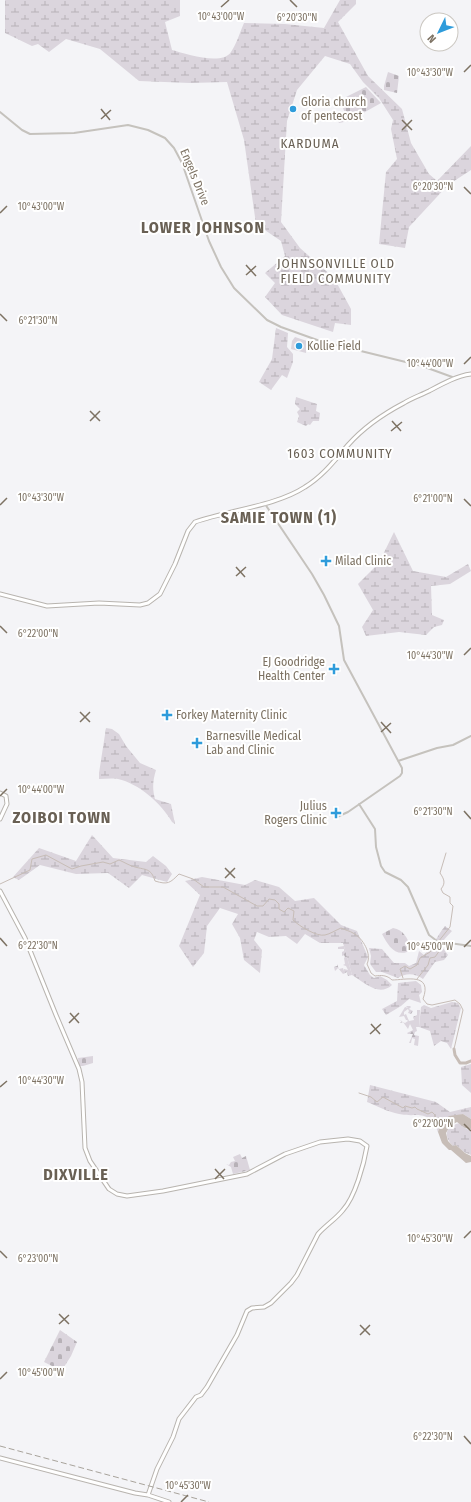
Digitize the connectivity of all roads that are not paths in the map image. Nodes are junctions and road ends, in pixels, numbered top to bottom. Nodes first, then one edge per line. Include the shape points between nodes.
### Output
1 (0, 112) edge
2 (471, 374) edge
3 (456, 378) junction
4 (264, 503) junction
5 (0, 594) edge
6 (471, 736) edge
7 (398, 761) junction
8 (0, 793) edge
9 (359, 804) junction
10 (333, 814) dead end
11 (0, 819) edge
12 (0, 891) edge
13 (471, 946) edge
14 (0, 1458) edge
15 (148, 1495) junction
16 (169, 1502) edge

1 - 3 street, Engels Drive via 30,134 74,133 128,125 148,130 167,140 182,163 220,267 239,293 267,320 320,341 422,366
2 - 3 main road
3 - 4 main road via 405,402 378,420 348,444 337,459 304,488
4 - 5 main road via 192,525 164,588 148,603 47,606
4 - 7 street via 325,597 339,626 344,660
6 - 7 street via 454,745
7 - 9 street via 402,771 400,776
8 - 11 main road via 6,796 7,800
9 - 10 street via 341,816
9 - 13 street via 375,829 380,866 408,888 429,935 437,941
12 - 15 main road via 29,946 79,1069 87,1155 106,1186 113,1192 127,1196 240,1175 285,1154 330,1140 348,1139 360,1141 367,1146 359,1179 348,1204 318,1234 297,1275 279,1296 268,1305 247,1311 237,1335 207,1387 180,1419
14 - 15 main road
15 - 16 main road

